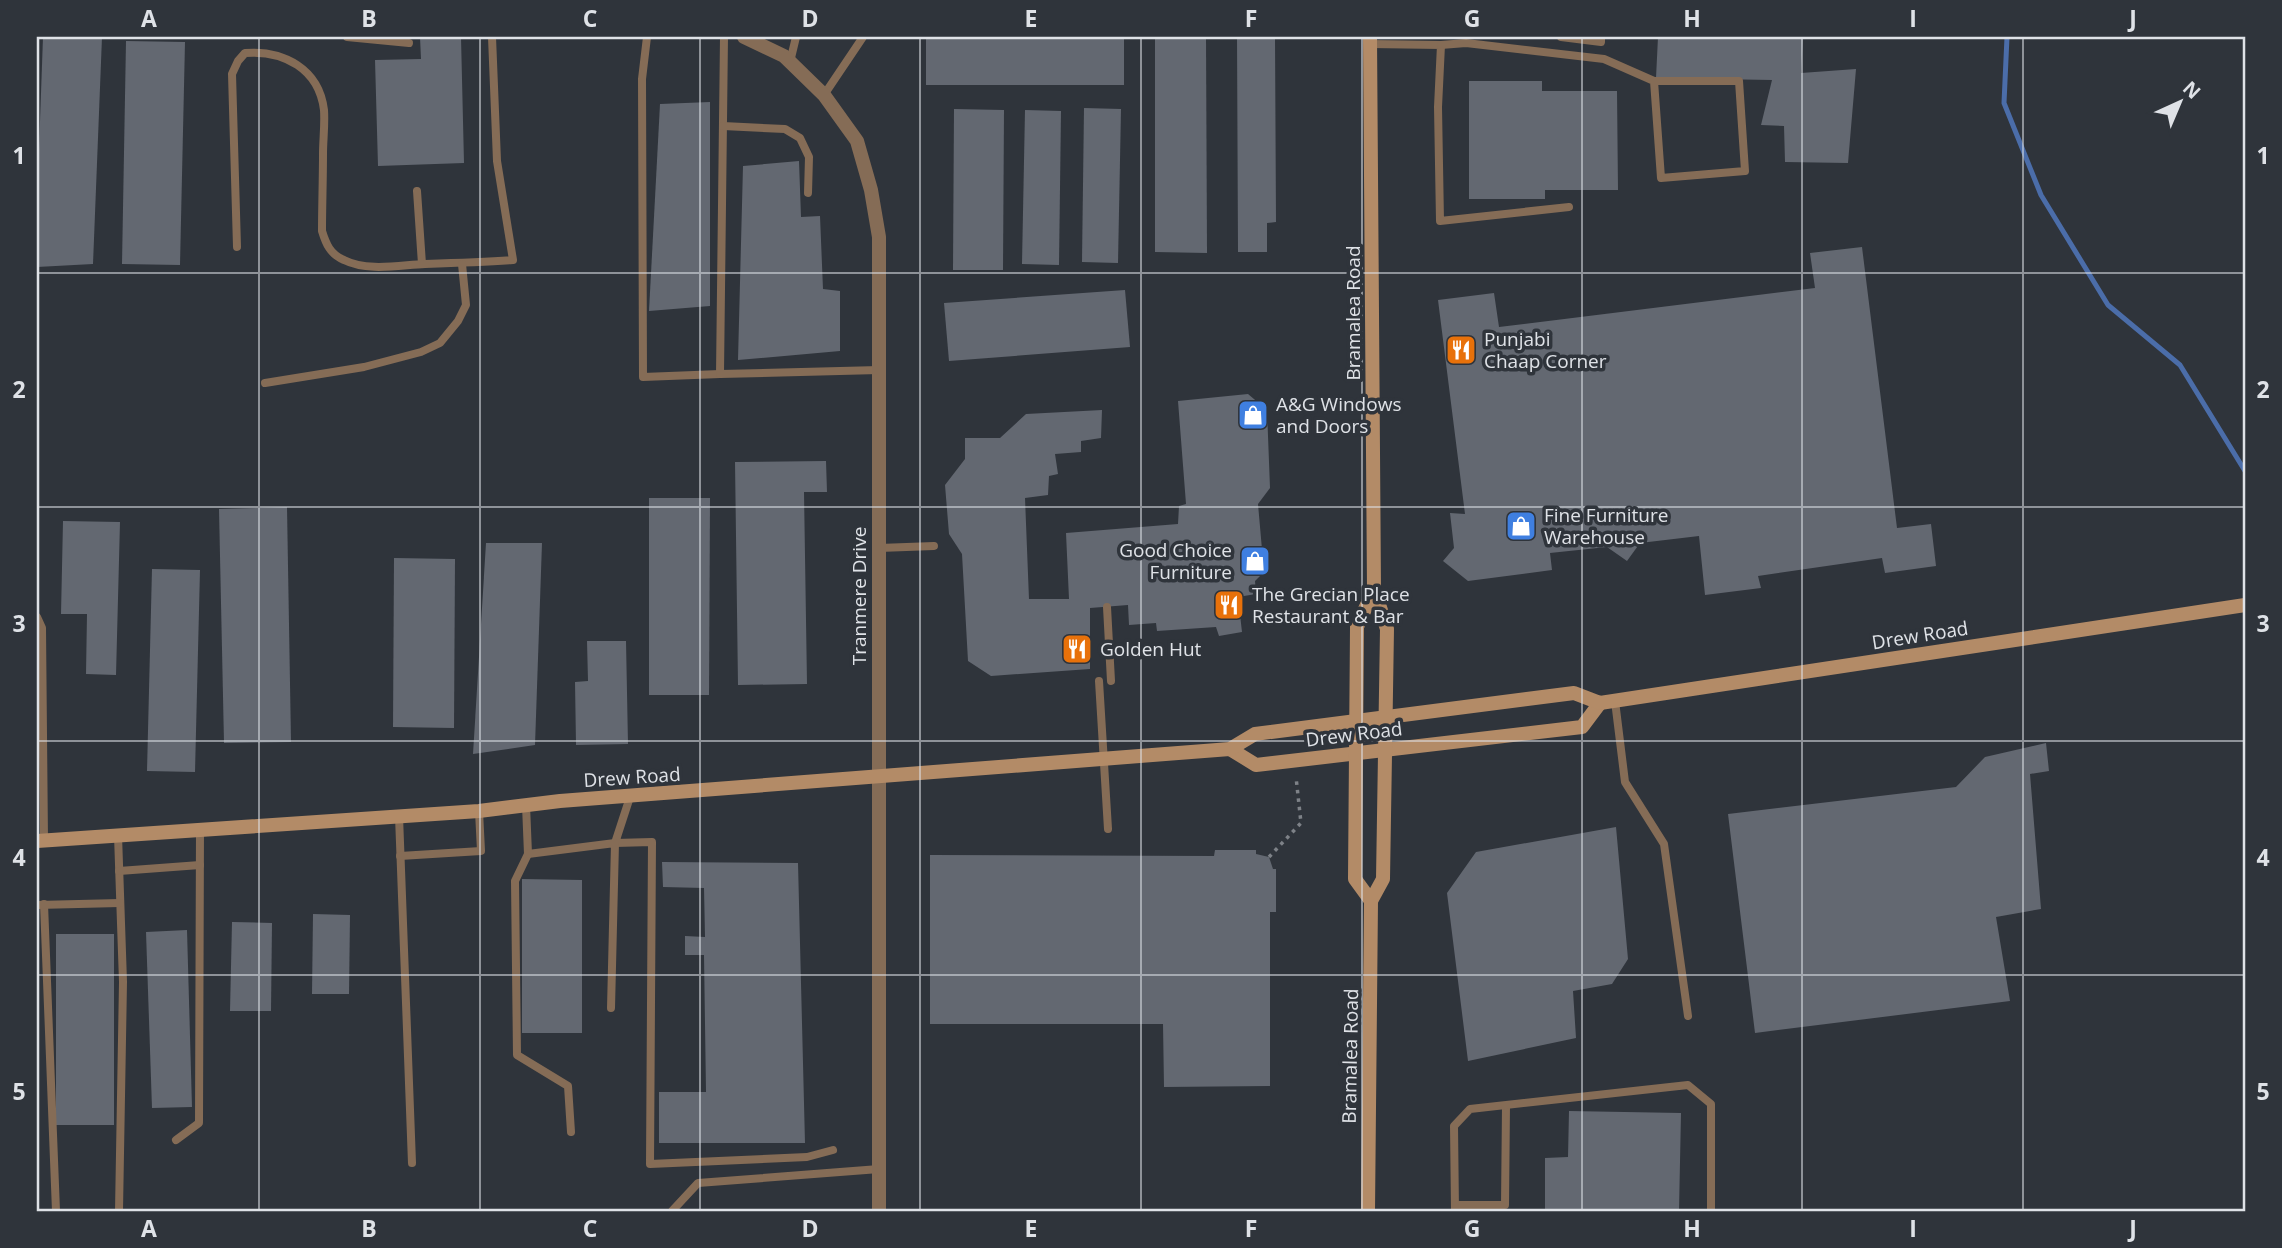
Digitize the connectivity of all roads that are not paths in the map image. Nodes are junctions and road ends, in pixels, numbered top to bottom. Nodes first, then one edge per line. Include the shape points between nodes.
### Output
1 (347, 37) edge
2 (492, 37) edge
3 (647, 37) edge
4 (724, 37) edge
5 (744, 37) edge
6 (796, 37) edge
7 (863, 37) edge
8 (1562, 37) edge
9 (1601, 37) edge
10 (1370, 40) edge
11 (409, 43) dead end
12 (1441, 45) junction
13 (790, 62) junction
14 (1654, 80) junction
15 (824, 95) junction
16 (723, 126) junction
17 (417, 191) dead end
18 (808, 193) dead end
19 (1569, 207) dead end
20 (237, 247) dead end
21 (422, 264) junction
22 (462, 264) junction
23 (879, 370) junction
24 (720, 374) junction
25 (265, 383) dead end
26 (934, 546) dead end
27 (879, 548) junction
28 (1374, 589) junction
29 (2245, 605) edge
30 (1107, 607) dead end
31 (37, 617) edge
32 (1099, 681) dead end
33 (1111, 681) dead end
34 (1615, 701) junction
35 (1600, 703) junction
36 (1386, 717) junction
37 (1356, 722) junction
38 (1230, 749) junction
39 (1386, 750) junction
40 (1356, 754) junction
41 (1105, 759) junction
42 (878, 777) junction
43 (630, 797) junction
44 (526, 805) junction
45 (479, 811) junction
46 (399, 816) junction
47 (200, 828) junction
48 (1108, 829) dead end
49 (118, 835) junction
50 (40, 841) edge
51 (615, 843) junction
52 (528, 855) junction
53 (400, 856) junction
54 (200, 865) junction
55 (119, 871) junction
56 (1371, 901) junction
57 (120, 903) junction
58 (40, 905) edge
59 (611, 1008) dead end
60 (1688, 1016) dead end
61 (1506, 1106) junction
62 (571, 1132) dead end
63 (176, 1140) dead end
64 (833, 1150) dead end
65 (412, 1163) dead end
66 (878, 1169) junction
67 (1455, 1208) edge
68 (56, 1211) edge
69 (120, 1211) edge
70 (672, 1211) edge
71 (878, 1211) edge
72 (1368, 1211) edge
73 (1711, 1211) edge

1 - 11 lane
2 - 22 lane via 497,161 513,260
3 - 24 lane via 642,79 643,376
4 - 16 lane
5 - 13 street, Tranmere Drive
6 - 13 lane
7 - 15 lane
8 - 9 lane via 1601,42
10 - 12 lane
10 - 28 street, Bramalea Road
12 - 14 lane via 1466,43 1604,59
12 - 19 lane via 1440,221
13 - 15 street, Tranmere Drive
14 - 14 lane via 1739,82 1745,171 1661,178
15 - 23 street, Tranmere Drive via 857,141 871,190 879,237
16 - 18 lane via 785,130 800,138 809,157
16 - 24 lane
17 - 21 lane
20 - 21 lane via 232,74 245,53 258,52 293,62 319,90 324,111 322,231 326,245 344,261 362,265
21 - 22 lane
22 - 25 lane via 466,305 440,343 364,367
23 - 24 lane
23 - 27 street, Tranmere Drive
26 - 27 lane
27 - 42 street, Tranmere Drive
28 - 36 street, Bramalea Road via 1387,629
28 - 37 street, Bramalea Road via 1357,627
29 - 34 street, Drew Road
30 - 33 lane
31 - 50 lane via 42,628
32 - 41 lane
34 - 35 street, Drew Road
34 - 60 lane via 1625,782 1664,844
35 - 36 street, Drew Road via 1574,693
35 - 39 street, Drew Road via 1582,727
36 - 37 street, Drew Road
36 - 39 street, Bramalea Road
37 - 38 street, Drew Road via 1255,734
37 - 40 street, Bramalea Road
38 - 40 street, Drew Road via 1256,765
38 - 41 street, Drew Road
39 - 40 street, Drew Road
39 - 56 street, Bramalea Road via 1383,879
40 - 56 street, Bramalea Road via 1355,879
41 - 42 street, Drew Road
41 - 48 lane
42 - 43 street, Drew Road
42 - 66 street, Tranmere Drive
43 - 44 street, Drew Road
43 - 51 lane
44 - 45 street, Drew Road
44 - 52 lane
45 - 46 street, Drew Road
45 - 53 lane via 481,851
46 - 47 street, Drew Road
46 - 53 lane
47 - 49 street, Drew Road
47 - 54 lane
49 - 50 street, Drew Road
49 - 55 lane
51 - 52 lane
51 - 59 lane
51 - 64 lane via 652,842 650,1164 807,1157
52 - 62 lane via 515,881 517,1055 568,1086
53 - 65 lane
54 - 55 lane
54 - 63 lane via 199,1123
55 - 57 lane
56 - 72 street, Bramalea Road
57 - 58 lane
57 - 69 lane
58 - 68 lane
61 - 67 lane via 1470,1109 1454,1126
61 - 67 lane via 1505,1205
61 - 73 lane via 1688,1085 1711,1104
66 - 70 lane via 698,1183
66 - 71 street, Tranmere Drive

